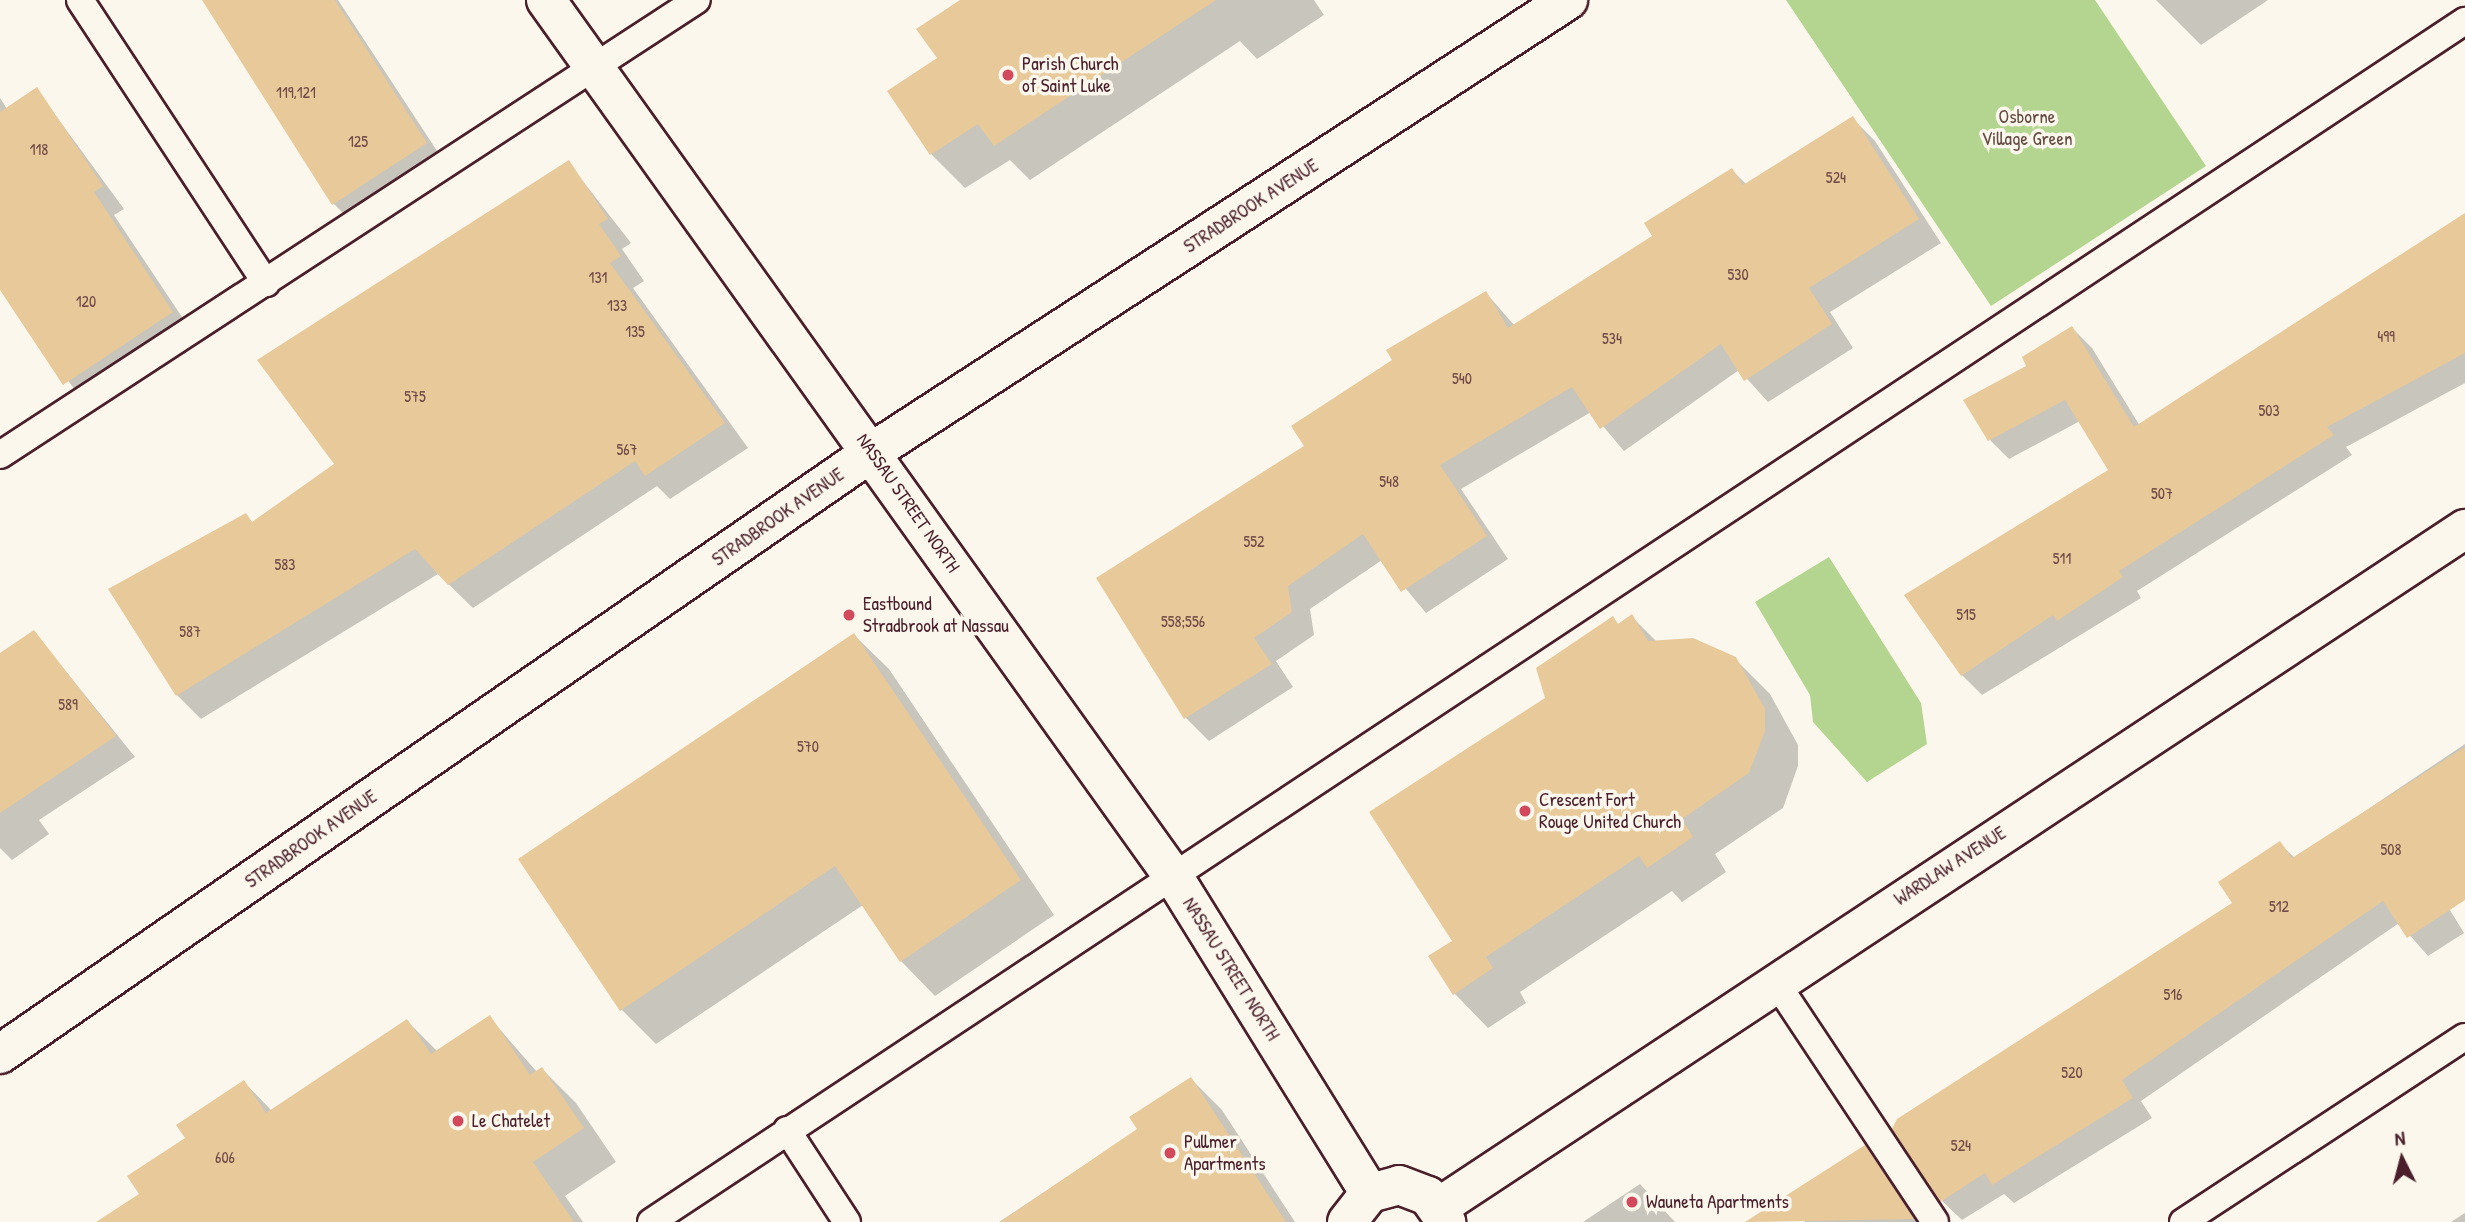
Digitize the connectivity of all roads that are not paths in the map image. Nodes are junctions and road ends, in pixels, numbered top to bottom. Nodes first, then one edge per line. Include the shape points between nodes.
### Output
1 (80, 0) edge
2 (547, 0) edge
3 (697, 0) edge
4 (1568, 0) edge
5 (2465, 21) edge
6 (595, 70) junction
7 (266, 283) junction
8 (872, 452) junction
9 (0, 455) edge
10 (2465, 529) edge
11 (1175, 879) junction
12 (1775, 981) junction
13 (2465, 1037) edge
14 (0, 1054) edge
15 (787, 1130) junction
16 (1358, 1207) edge
17 (1442, 1215) edge
18 (651, 1222) edge
19 (848, 1222) edge
20 (1935, 1222) edge
21 (2183, 1222) edge

1 - 7 lane
2 - 6 street, NASSAU STREET NORTH
3 - 6 lane
4 - 8 street, STRADBROOK AVENUE
5 - 11 lane
6 - 7 lane
6 - 8 street, NASSAU STREET NORTH
7 - 9 lane
8 - 11 street, NASSAU STREET NORTH
8 - 14 street, STRADBROOK AVENUE
10 - 12 street, WARDLAW AVENUE
11 - 15 lane
11 - 16 street, NASSAU STREET NORTH
12 - 17 street, WARDLAW AVENUE
12 - 20 lane
13 - 21 lane
15 - 18 lane
15 - 19 lane
16 - 17 street via 1415,1188

